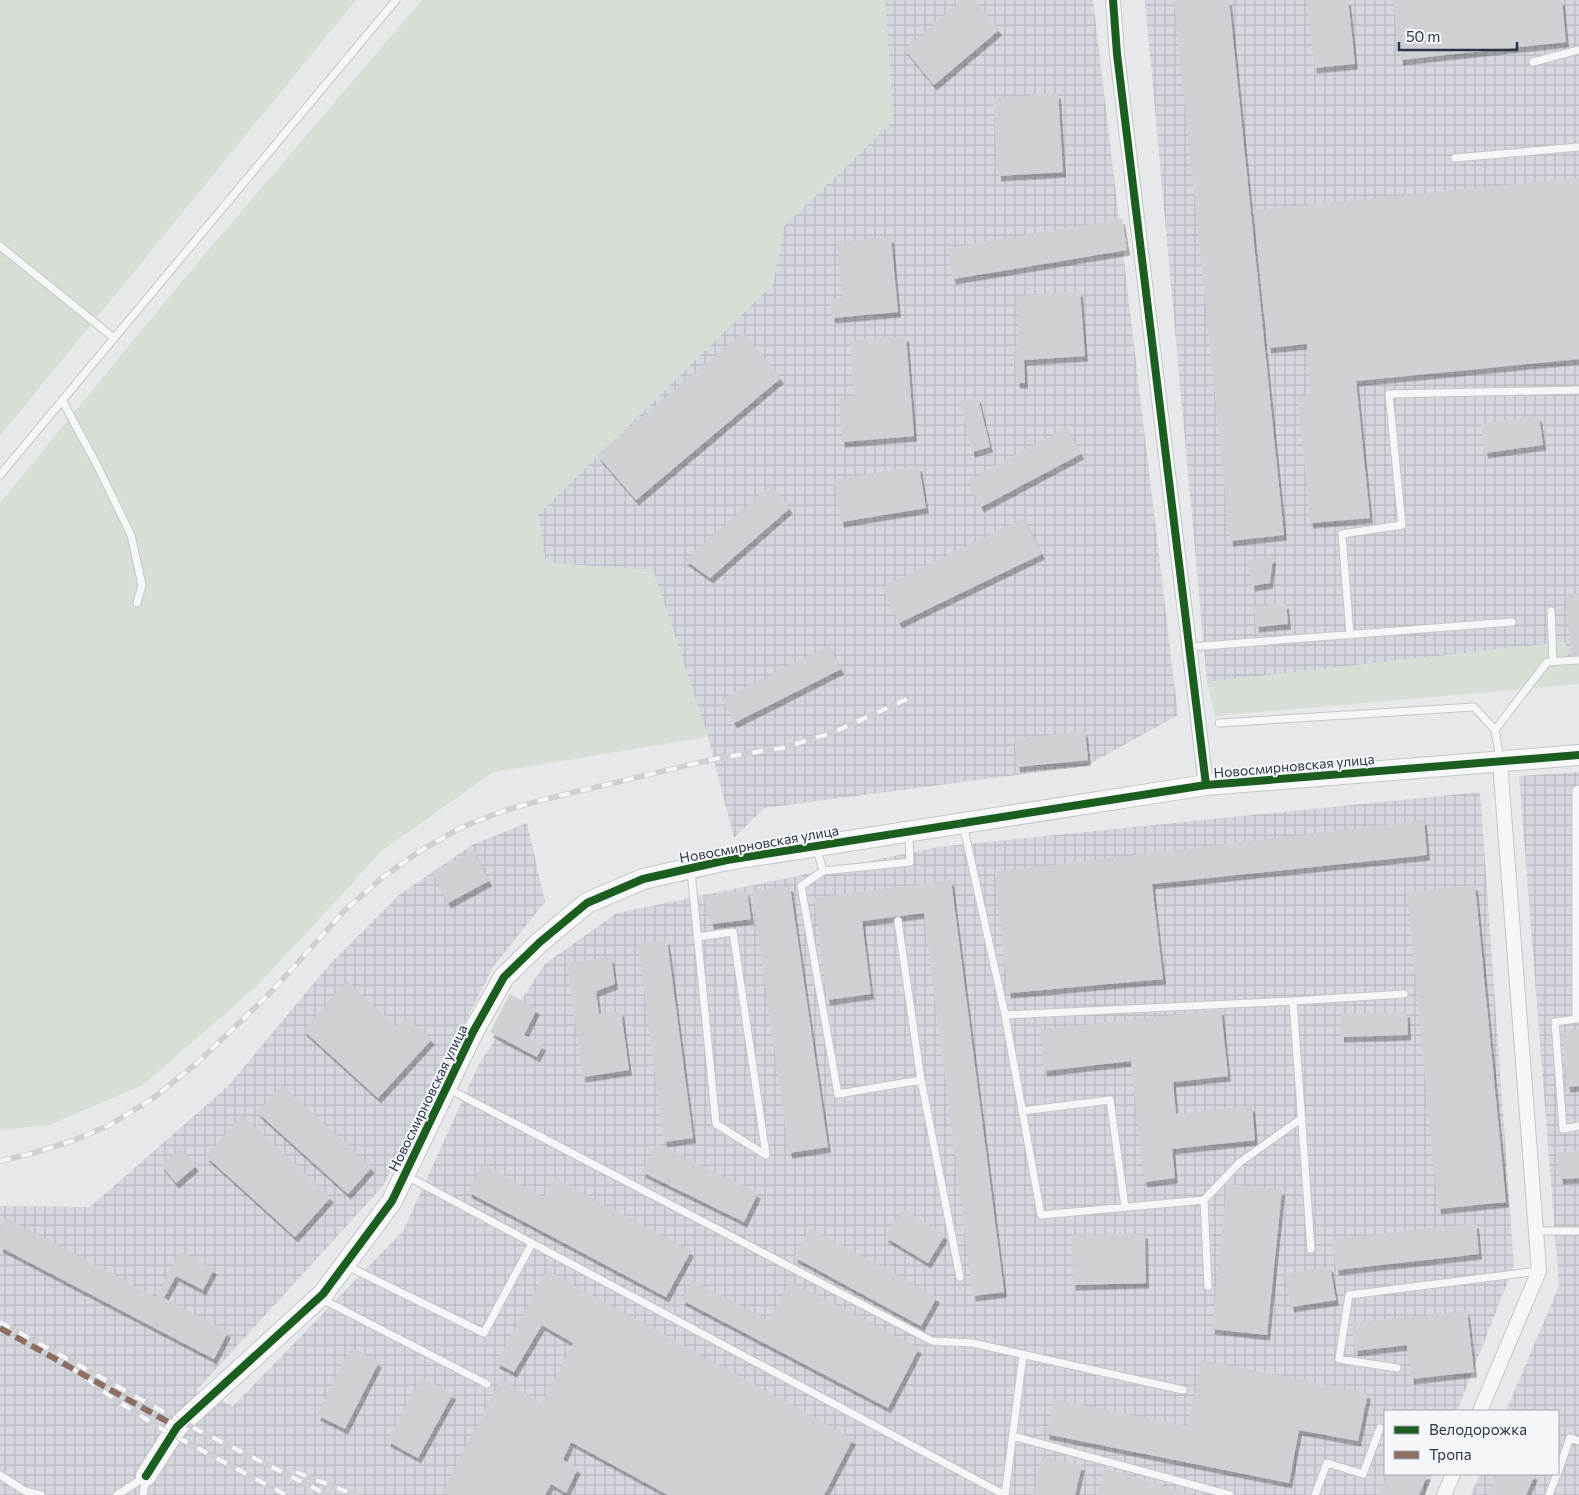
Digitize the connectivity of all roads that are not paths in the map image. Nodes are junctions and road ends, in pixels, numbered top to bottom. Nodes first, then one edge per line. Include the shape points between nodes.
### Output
1 (396, 0) edge
2 (1113, 0) edge
3 (1579, 50) edge
4 (1533, 62) dead end
5 (1579, 147) edge
6 (1455, 158) dead end
7 (0, 246) edge
8 (114, 338) junction
9 (1579, 390) edge
10 (62, 400) junction
11 (0, 474) edge
12 (137, 602) dead end
13 (1551, 611) dead end
14 (1512, 622) dead end
15 (1350, 635) junction
16 (1190, 648) junction
17 (1579, 660) edge
18 (1553, 662) junction
19 (1219, 723) dead end
20 (1495, 730) junction
21 (1579, 755) edge
22 (1500, 762) junction
23 (1206, 786) junction
24 (1579, 789) edge
25 (962, 823) junction
26 (908, 832) junction
27 (816, 846) junction
28 (691, 868) junction
29 (823, 871) junction
30 (898, 921) dead end
31 (697, 937) junction
32 (1577, 949) edge
33 (1404, 994) dead end
34 (1293, 1001) junction
35 (1005, 1015) junction
36 (1577, 1019) edge
37 (921, 1080) junction
38 (447, 1088) junction
39 (1022, 1111) junction
40 (1302, 1118) junction
41 (1579, 1126) edge
42 (405, 1174) junction
43 (1204, 1200) junction
44 (1125, 1207) junction
45 (1536, 1230) junction
46 (1579, 1231) edge
47 (532, 1243) junction
48 (1311, 1249) dead end
49 (344, 1265) junction
50 (1539, 1271) junction
51 (960, 1277) dead end
52 (1208, 1286) dead end
53 (319, 1297) junction
54 (1023, 1355) junction
55 (1397, 1368) dead end
56 (487, 1384) dead end
57 (1183, 1390) dead end
58 (1480, 1410) edge
59 (1380, 1428) dead end
60 (1013, 1436) junction
61 (1579, 1441) edge
62 (1559, 1470) edge
63 (0, 1475) edge
64 (1453, 1475) edge
65 (1557, 1475) edge
66 (144, 1486) edge
67 (41, 1495) edge
68 (117, 1495) edge
69 (1005, 1495) edge
70 (1230, 1495) edge
71 (1315, 1495) edge
72 (1444, 1495) edge
73 (1549, 1495) edge

1 - 8 lane
2 - 16 street
3 - 4 lane
5 - 6 lane
7 - 8 lane
8 - 10 lane
9 - 15 lane via 1389,394 1402,525 1342,534
10 - 11 lane
10 - 12 lane via 131,535 142,585
13 - 18 lane
14 - 15 lane
15 - 16 lane
16 - 23 street
17 - 18 lane
18 - 20 lane via 1547,662
19 - 20 lane via 1474,707
20 - 22 lane
21 - 22 street, Новосмирновская улица
22 - 23 street, Новосмирновская улица
22 - 45 street
23 - 25 street, Новосмирновская улица
24 - 32 lane via 1576,790
25 - 26 street, Новосмирновская улица
25 - 35 lane
26 - 27 street, Новосмирновская улица
26 - 29 lane via 910,862
27 - 28 street, Новосмирновская улица
27 - 29 lane
28 - 31 lane
28 - 38 street, Новосмирновская улица via 643,879 587,903 540,942 504,977
29 - 37 lane via 801,886 838,1094
30 - 37 lane
31 - 31 lane via 716,1124 766,1155 733,932
32 - 36 lane
33 - 34 lane
34 - 35 lane
34 - 40 lane
35 - 39 lane
36 - 41 lane via 1555,1022 1563,1129
37 - 51 lane
38 - 42 street, Новосмирновская улица
38 - 54 lane via 932,1341 972,1344
39 - 44 lane via 1041,1215
39 - 44 lane via 1110,1100
40 - 43 lane via 1239,1163
40 - 48 lane
42 - 47 lane
42 - 49 street, Новосмирновская улица via 392,1201
43 - 44 lane
43 - 52 lane
45 - 46 lane
45 - 50 street
47 - 49 lane via 484,1334
47 - 69 lane
49 - 53 street, Новосмирновская улица
50 - 55 lane via 1349,1295 1339,1358
50 - 58 street
53 - 56 lane
53 - 66 street, Новосмирновская улица via 177,1427
54 - 57 lane
54 - 60 lane
59 - 71 lane via 1362,1474 1328,1463
60 - 69 lane
60 - 70 lane
61 - 62 lane via 1570,1438
63 - 67 lane via 25,1491
64 - 72 street
65 - 73 lane
66 - 68 lane

